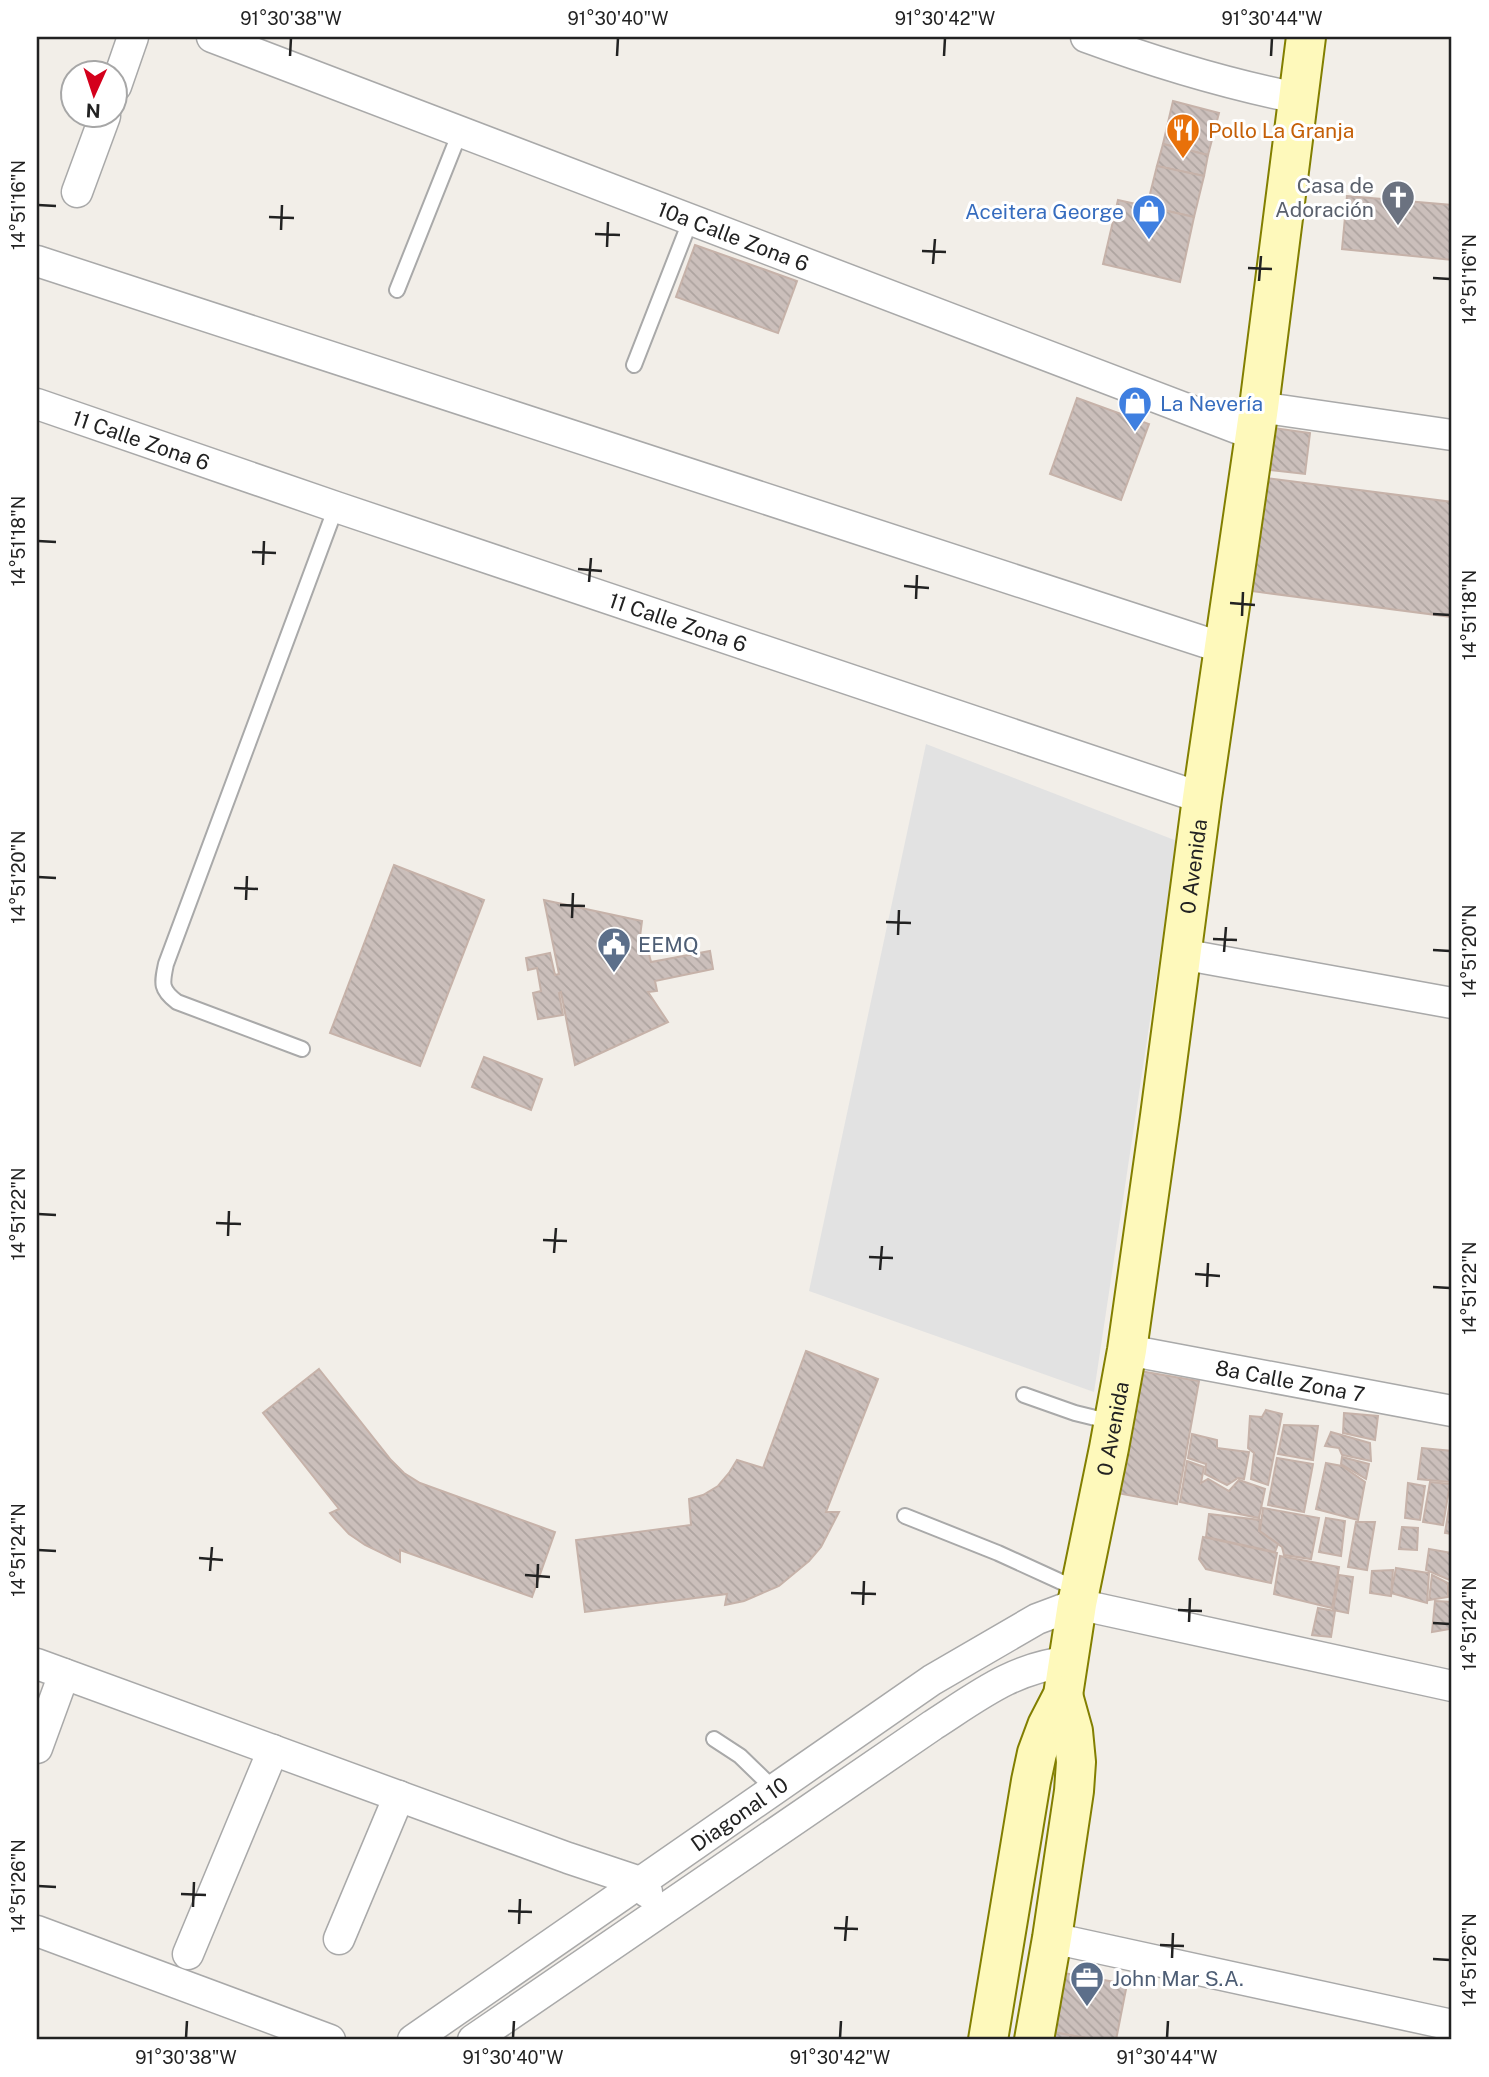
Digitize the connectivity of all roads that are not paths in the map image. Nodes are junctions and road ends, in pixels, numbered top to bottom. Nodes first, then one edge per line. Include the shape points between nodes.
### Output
1 (134, 37) edge
2 (212, 37) edge
3 (1086, 37) edge
4 (1306, 37) edge
5 (126, 60) edge
6 (1297, 98) junction
7 (100, 130) edge
8 (460, 132) junction
9 (77, 192) dead end
10 (691, 219) junction
11 (37, 261) edge
12 (397, 290) dead end
13 (634, 365) dead end
14 (37, 404) edge
15 (1257, 421) junction
16 (1452, 435) edge
17 (336, 507) junction
18 (1223, 648) junction
19 (1202, 798) junction
20 (1181, 954) junction
21 (1452, 1003) edge
22 (302, 1049) dead end
23 (1127, 1350) junction
24 (1024, 1395) dead end
25 (1452, 1411) edge
26 (1114, 1422) junction
27 (905, 1516) dead end
28 (1078, 1597) junction
29 (50, 1669) edge
30 (1065, 1679) junction
31 (1452, 1686) edge
32 (714, 1739) dead end
33 (37, 1748) edge
34 (273, 1750) junction
35 (775, 1790) junction
36 (399, 1796) junction
37 (640, 1882) junction
38 (661, 1912) junction
39 (37, 1931) edge
40 (1052, 1938) junction
41 (339, 1939) dead end
42 (188, 1954) dead end
43 (1452, 2025) edge
44 (330, 2040) edge
45 (413, 2040) edge
46 (473, 2040) edge
47 (988, 2040) edge
48 (1034, 2040) edge

1 - 5 street
2 - 8 street, 10a Calle Zona 6
3 - 6 street via 1201,76
4 - 6 street, 0 Avenida
6 - 15 street, 0 Avenida
7 - 9 street
8 - 10 street, 10a Calle Zona 6
8 - 12 lane
10 - 13 lane
10 - 15 street, 10a Calle Zona 6
11 - 18 street
14 - 17 street, 11 Calle Zona 6
15 - 16 street, 10a Calle Zona 6
15 - 18 street, 0 Avenida
17 - 19 street, 11 Calle Zona 6
17 - 22 lane via 162,980 166,993 177,1002
18 - 19 street, 0 Avenida
19 - 20 street, 0 Avenida
20 - 21 street
20 - 23 street, 0 Avenida
23 - 25 street, 8a Calle Zona 7
23 - 26 street, 0 Avenida
24 - 26 lane
26 - 28 street, 0 Avenida
27 - 28 lane via 998,1553
28 - 30 street, 0 Avenida
28 - 31 street
28 - 35 street, Diagonal 10 via 932,1681
29 - 33 street
29 - 34 street
30 - 38 street, Diagonal 10 via 1045,1665 1000,1682
30 - 40 street via 1076,1762
30 - 47 street via 1031,1781
32 - 35 lane via 740,1756
34 - 36 street
34 - 42 street
35 - 37 street, Diagonal 10
36 - 37 street
36 - 41 street
37 - 38 street
37 - 45 street, Diagonal 10
38 - 46 street, Diagonal 10
39 - 44 street
40 - 43 street
40 - 48 street

